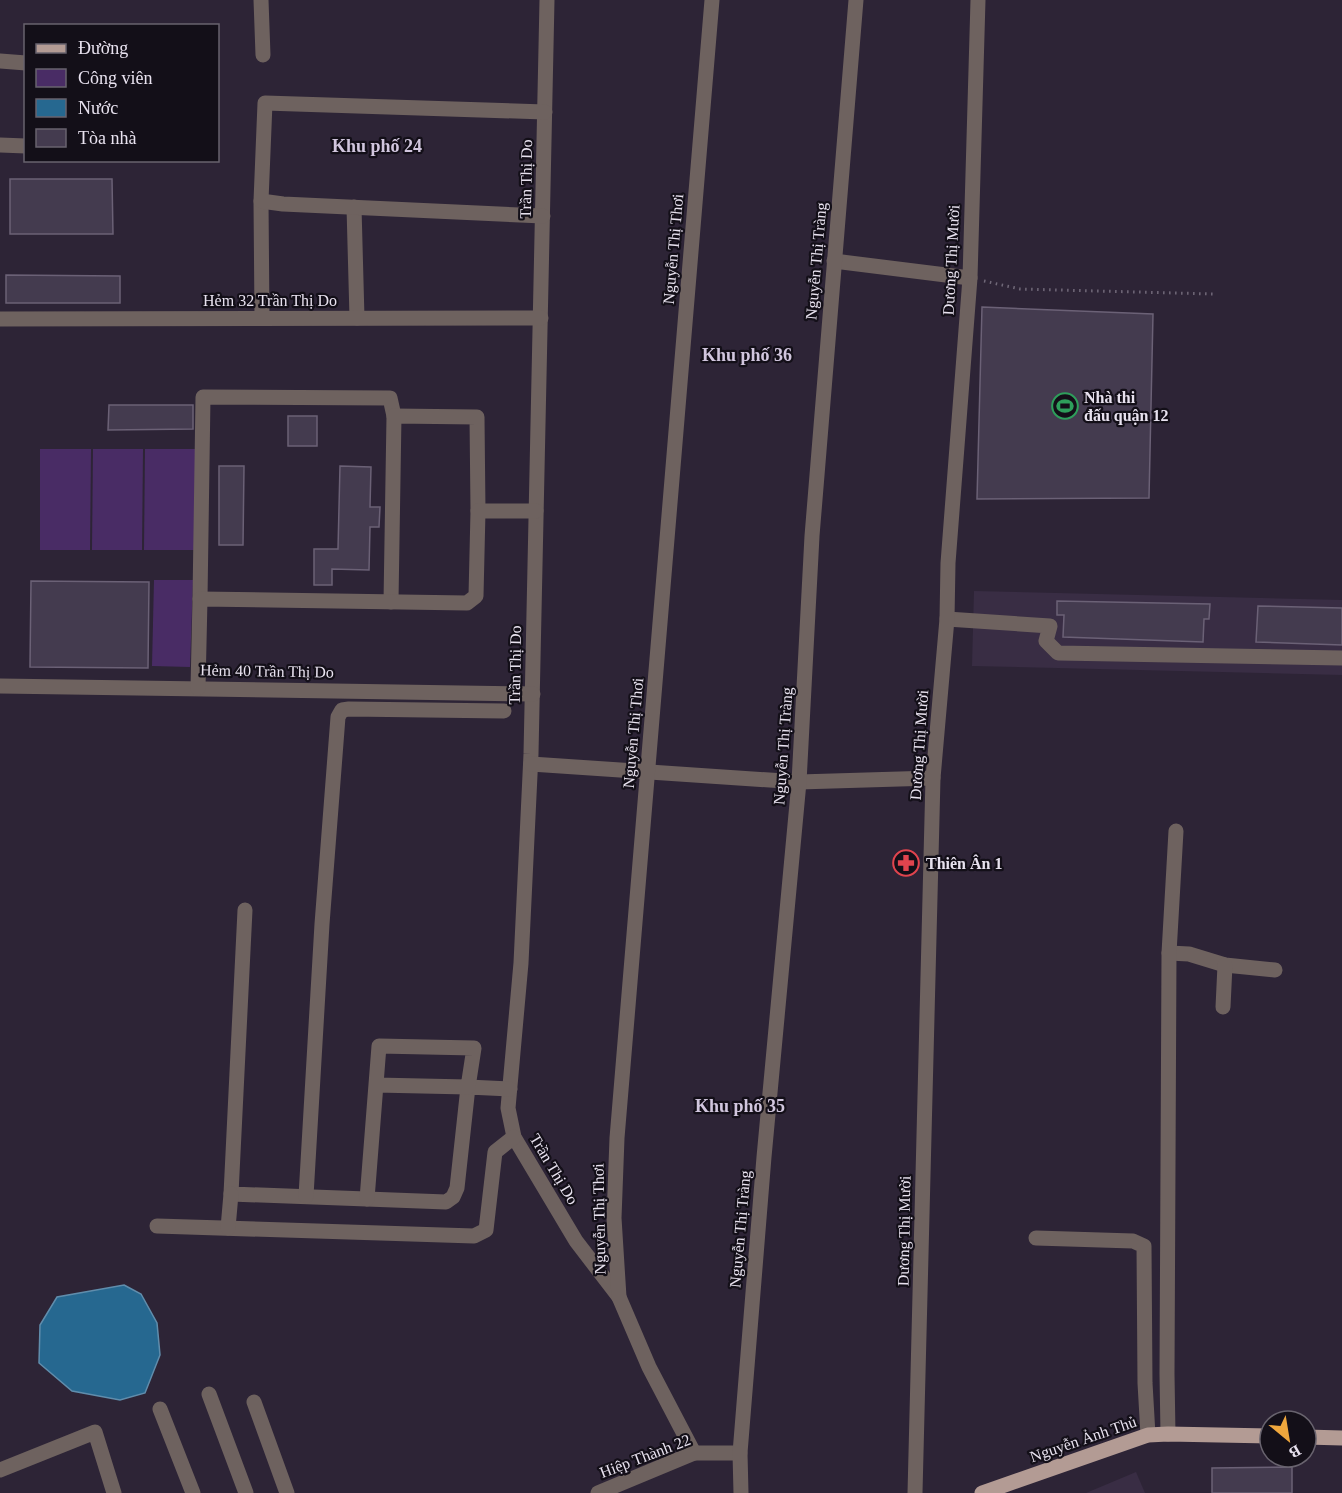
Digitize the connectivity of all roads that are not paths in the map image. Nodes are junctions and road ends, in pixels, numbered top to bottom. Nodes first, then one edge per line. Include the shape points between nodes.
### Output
1 (261, 0) edge
2 (548, 0) edge
3 (712, 0) edge
4 (855, 0) edge
5 (978, 0) edge
6 (263, 55) dead end
7 (0, 61) edge
8 (24, 63) edge
9 (545, 112) junction
10 (0, 145) edge
11 (24, 146) edge
12 (261, 201) junction
13 (354, 207) junction
14 (543, 216) junction
15 (834, 261) junction
16 (970, 278) junction
17 (262, 318) junction
18 (357, 318) junction
19 (541, 318) junction
20 (0, 319) edge
21 (394, 416) junction
22 (478, 511) junction
23 (536, 511) junction
24 (200, 599) junction
25 (392, 602) junction
26 (947, 619) junction
27 (1342, 658) edge
28 (0, 686) edge
29 (198, 688) junction
30 (532, 694) junction
31 (504, 711) dead end
32 (531, 764) junction
33 (648, 773) junction
34 (933, 778) junction
35 (799, 782) junction
36 (1176, 831) dead end
37 (246, 910) dead end
38 (1169, 952) junction
39 (1225, 965) junction
40 (1275, 970) dead end
41 (1223, 1007) dead end
42 (376, 1085) junction
43 (468, 1087) junction
44 (510, 1089) junction
45 (514, 1137) junction
46 (231, 1194) junction
47 (306, 1196) junction
48 (368, 1199) junction
49 (157, 1226) dead end
50 (228, 1228) junction
51 (1036, 1238) dead end
52 (619, 1297) junction
53 (209, 1394) dead end
54 (254, 1402) dead end
55 (160, 1409) dead end
56 (1168, 1434) junction
57 (1148, 1435) junction
58 (1258, 1436) edge
59 (1318, 1437) edge
60 (1342, 1438) edge
61 (694, 1453) junction
62 (740, 1453) junction
63 (0, 1470) edge
64 (114, 1493) edge
65 (194, 1493) edge
66 (246, 1493) edge
67 (286, 1493) edge
68 (598, 1493) edge
69 (741, 1493) edge
70 (915, 1493) edge
71 (982, 1493) edge

1 - 6 street
2 - 9 street, Trần Thị Do
3 - 33 street, Nguyễn Thị Thơi
4 - 15 street, Nguyễn Thị Tràng
5 - 16 street, Dương Thị Mười
7 - 8 street
9 - 12 street via 265,104
9 - 14 street, Trần Thị Do
10 - 11 street
12 - 13 street
12 - 17 street
13 - 14 street
13 - 18 street
14 - 19 street, Trần Thị Do
15 - 16 street
15 - 35 street, Nguyễn Thị Tràng via 812,536
16 - 26 street, Dương Thị Mười
17 - 18 street, Hẻm 32 Trần Thị Do
17 - 20 street, Hẻm 32 Trần Thị Do
18 - 19 street, Hẻm 32 Trần Thị Do
19 - 23 street, Trần Thị Do
21 - 22 street via 477,417
21 - 24 street via 390,398 203,397
21 - 25 street
22 - 23 street
22 - 25 street via 476,596 466,603
23 - 30 street, Trần Thị Do
24 - 25 street
24 - 29 street
26 - 27 street via 1050,626 1046,641 1058,653
26 - 34 street, Dương Thị Mười
28 - 29 street, Hẻm 40 Trần Thị Do
29 - 30 street, Hẻm 40 Trần Thị Do
30 - 32 street, Trần Thị Do
31 - 47 street via 349,709 342,710 338,717
32 - 33 street
32 - 44 street, Trần Thị Do
33 - 35 street
33 - 52 street, Nguyễn Thị Thơi via 618,1138 614,1218
34 - 35 street
34 - 70 street, Dương Thị Mười
35 - 62 street, Nguyễn Thị Tràng
36 - 38 street
37 - 46 street
38 - 39 street
38 - 56 street
39 - 40 street
39 - 41 street
42 - 43 street
42 - 43 street via 379,1046 474,1048
42 - 48 street
43 - 44 street
43 - 48 street via 453,1197 446,1202
44 - 45 street, Trần Thị Do via 508,1108
45 - 50 street via 495,1152 486,1230 474,1236
45 - 52 street, Trần Thị Do via 576,1241
46 - 47 street
46 - 50 street
47 - 48 street
49 - 50 street
51 - 57 street via 1133,1241 1144,1246
52 - 61 street, Nguyễn Thị Thơi
53 - 66 street
54 - 67 street
55 - 65 street
56 - 57 main road, Nguyễn Ảnh Thủ
56 - 58 main road, Nguyễn Ảnh Thủ
57 - 71 main road, Nguyễn Ảnh Thủ
59 - 60 main road
61 - 62 street, Hiệp Thành 22
61 - 68 street, Hiệp Thành 22
62 - 69 street, Nguyễn Thị Tràng
63 - 64 street via 95,1432

